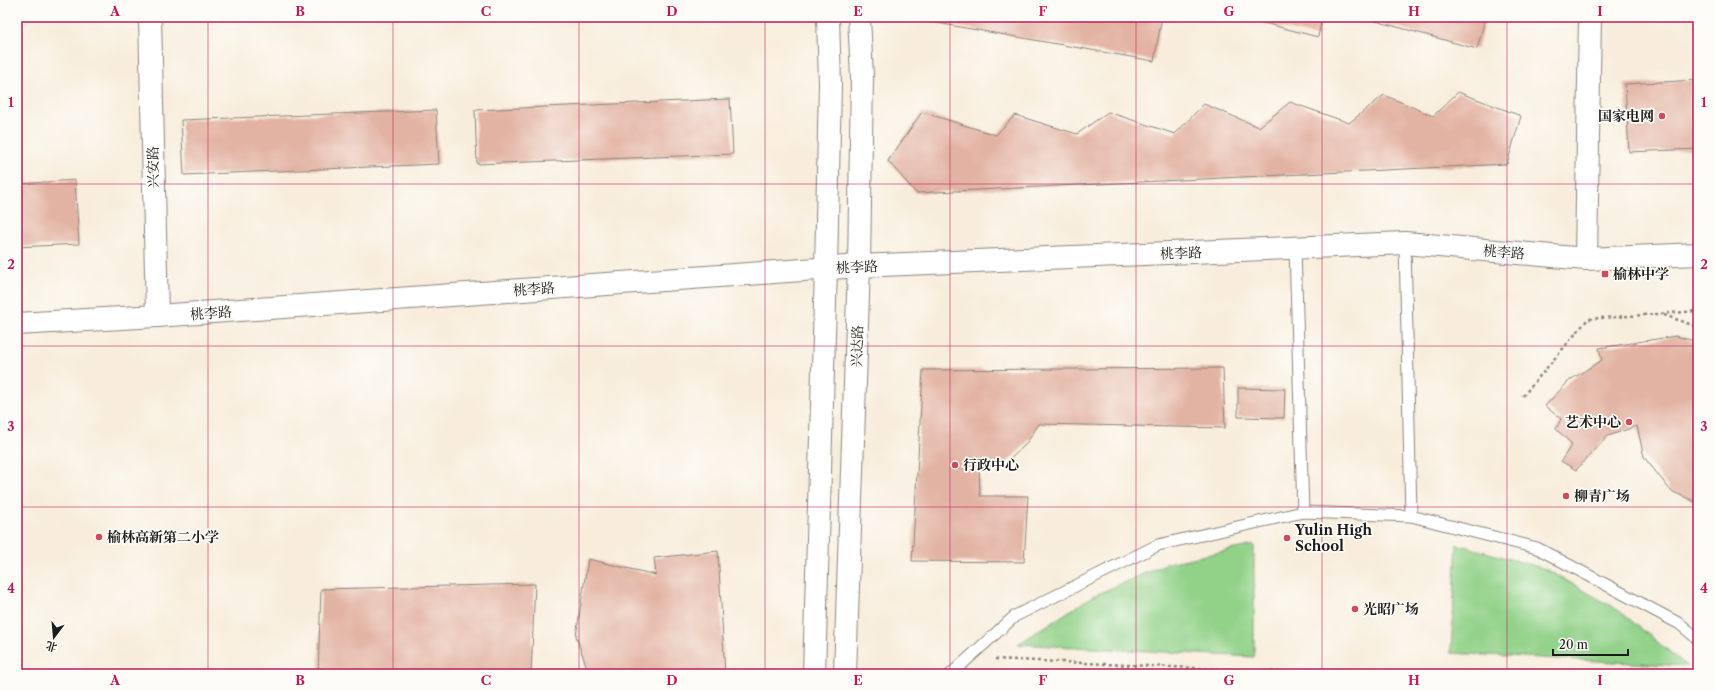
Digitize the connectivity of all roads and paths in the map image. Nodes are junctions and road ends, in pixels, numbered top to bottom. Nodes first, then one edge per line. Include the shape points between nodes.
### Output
1 (150, 17) edge
2 (828, 17) edge
3 (859, 17) edge
4 (1590, 17) edge
5 (1405, 243) junction
6 (1295, 248) junction
7 (1698, 254) edge
8 (1586, 259) junction
9 (860, 266) junction
10 (826, 268) junction
11 (1698, 311) edge
12 (1662, 314) junction
13 (157, 316) junction
14 (17, 324) edge
15 (1698, 327) edge
16 (1523, 396) dead end
17 (1303, 512) junction
18 (1410, 516) junction
19 (1698, 639) edge
20 (970, 658) junction
21 (814, 674) edge
22 (845, 674) edge
23 (951, 674) edge
24 (1326, 674) edge

1 - 13 main road, 兴安路
2 - 10 main road via 830,84
3 - 9 main road, 兴达路 via 862,77
4 - 8 main road
5 - 6 main road, 桃李路
5 - 8 main road, 桃李路
5 - 18 lane
6 - 9 main road, 桃李路
6 - 17 lane
7 - 8 main road, 桃李路
9 - 10 main road, 桃李路
9 - 22 main road, 兴达路
10 - 13 main road, 桃李路
10 - 21 main road
11 - 12 path
12 - 15 path
12 - 16 path via 1588,319
13 - 14 main road, 桃李路
17 - 18 lane
17 - 20 lane via 1158,545 1015,616
18 - 19 lane via 1537,548 1680,624
20 - 23 lane
20 - 24 path

